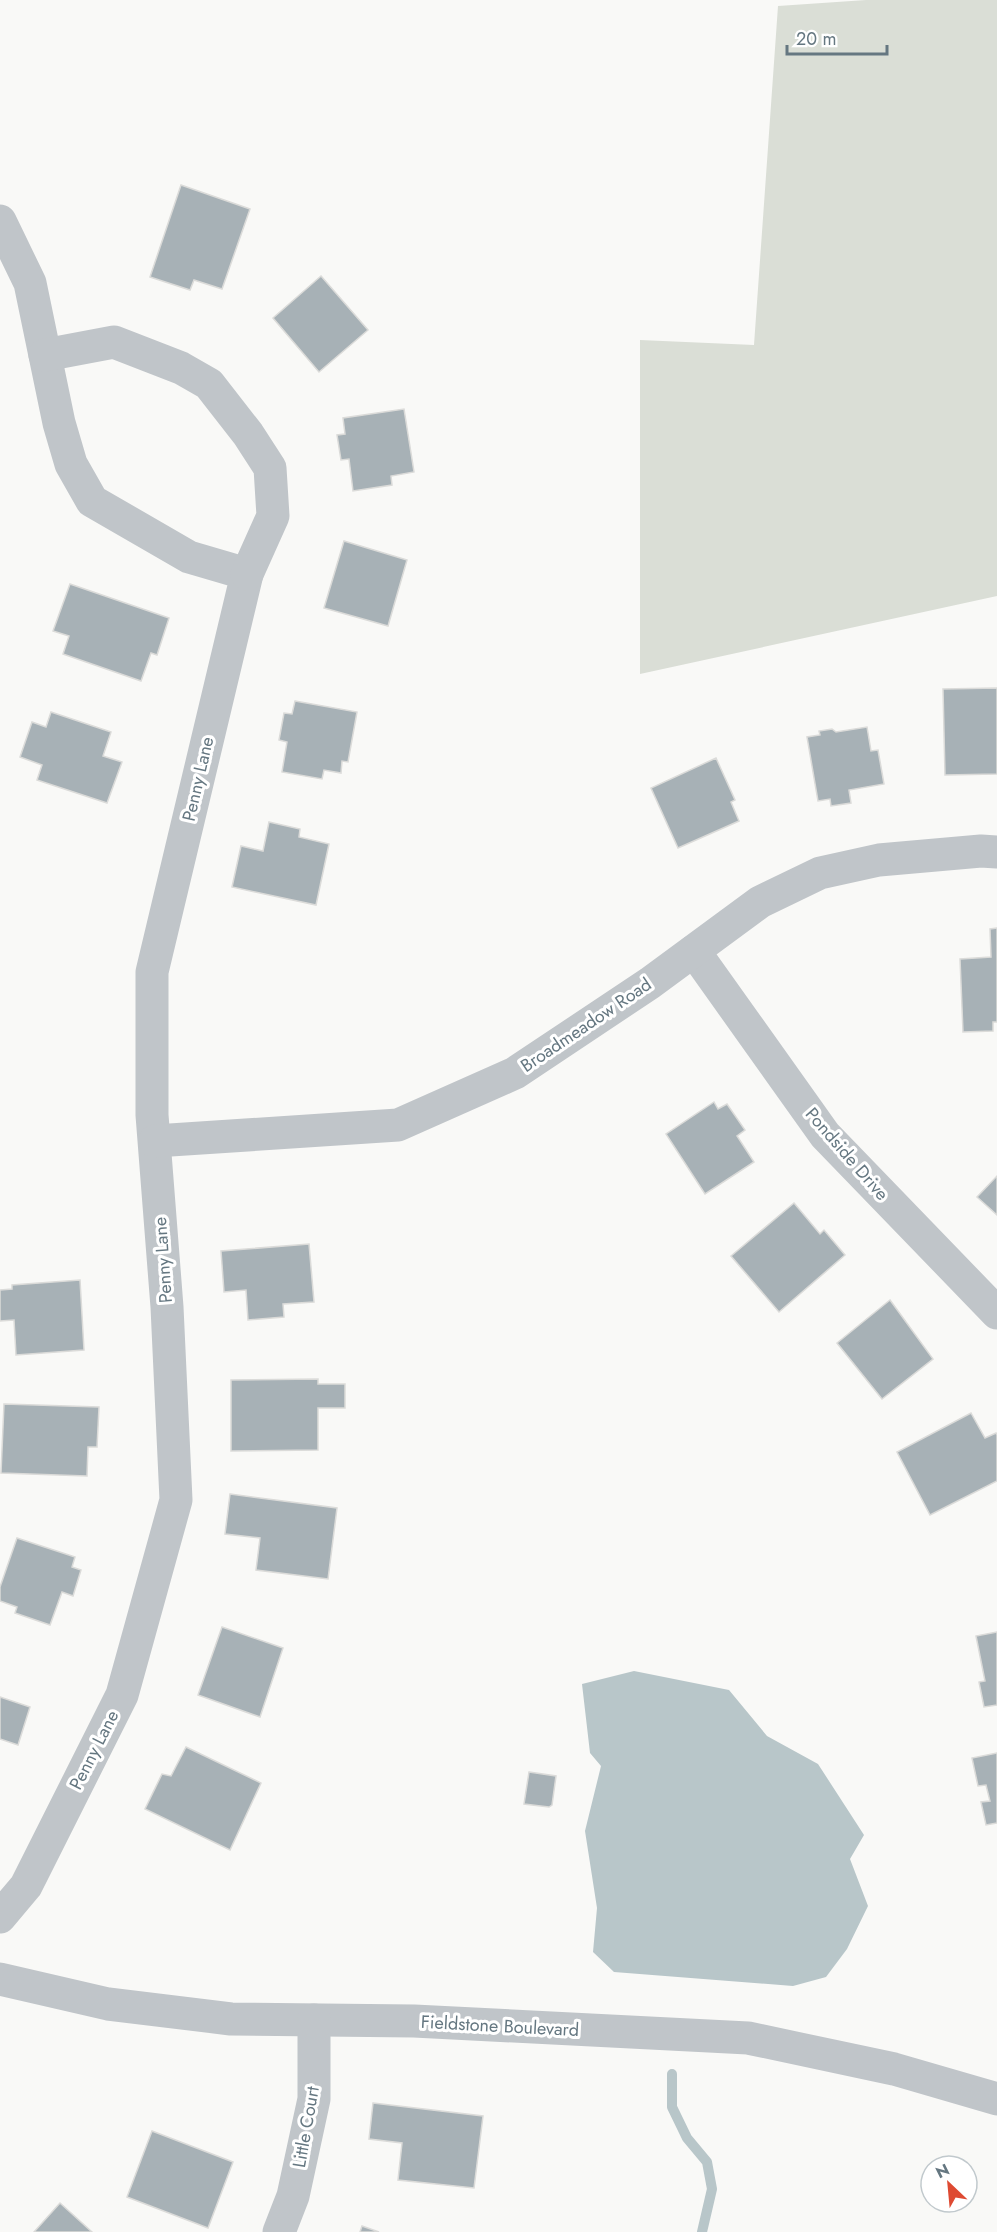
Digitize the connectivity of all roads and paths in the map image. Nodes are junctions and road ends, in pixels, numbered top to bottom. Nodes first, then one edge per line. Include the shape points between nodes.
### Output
1 (0, 221) edge
2 (45, 355) junction
3 (247, 574) junction
4 (997, 852) edge
5 (694, 951) junction
6 (154, 1142) junction
7 (997, 1313) edge
8 (0, 1917) edge
9 (0, 1979) edge
10 (314, 2020) junction
11 (997, 2099) edge
12 (279, 2232) edge

1 - 2 street via 30,283
2 - 3 street via 58,423 71,464 92,501 189,557
2 - 3 street, Penny Lane via 114,342 181,368 209,384 270,468 273,516
3 - 6 street, Penny Lane via 152,972
4 - 5 street, Broadmeadow Road via 879,861 820,873 760,902
5 - 6 street, Broadmeadow Road via 515,1073 398,1125
5 - 7 street, Pondside Drive via 825,1135
6 - 8 street, Penny Lane via 176,1500 122,1695 26,1886
9 - 10 street, Fieldstone Boulevard via 108,2004 231,2019
10 - 11 street, Fieldstone Boulevard via 414,2021 748,2038 894,2069
10 - 12 street, Little Court via 314,2099 293,2196

